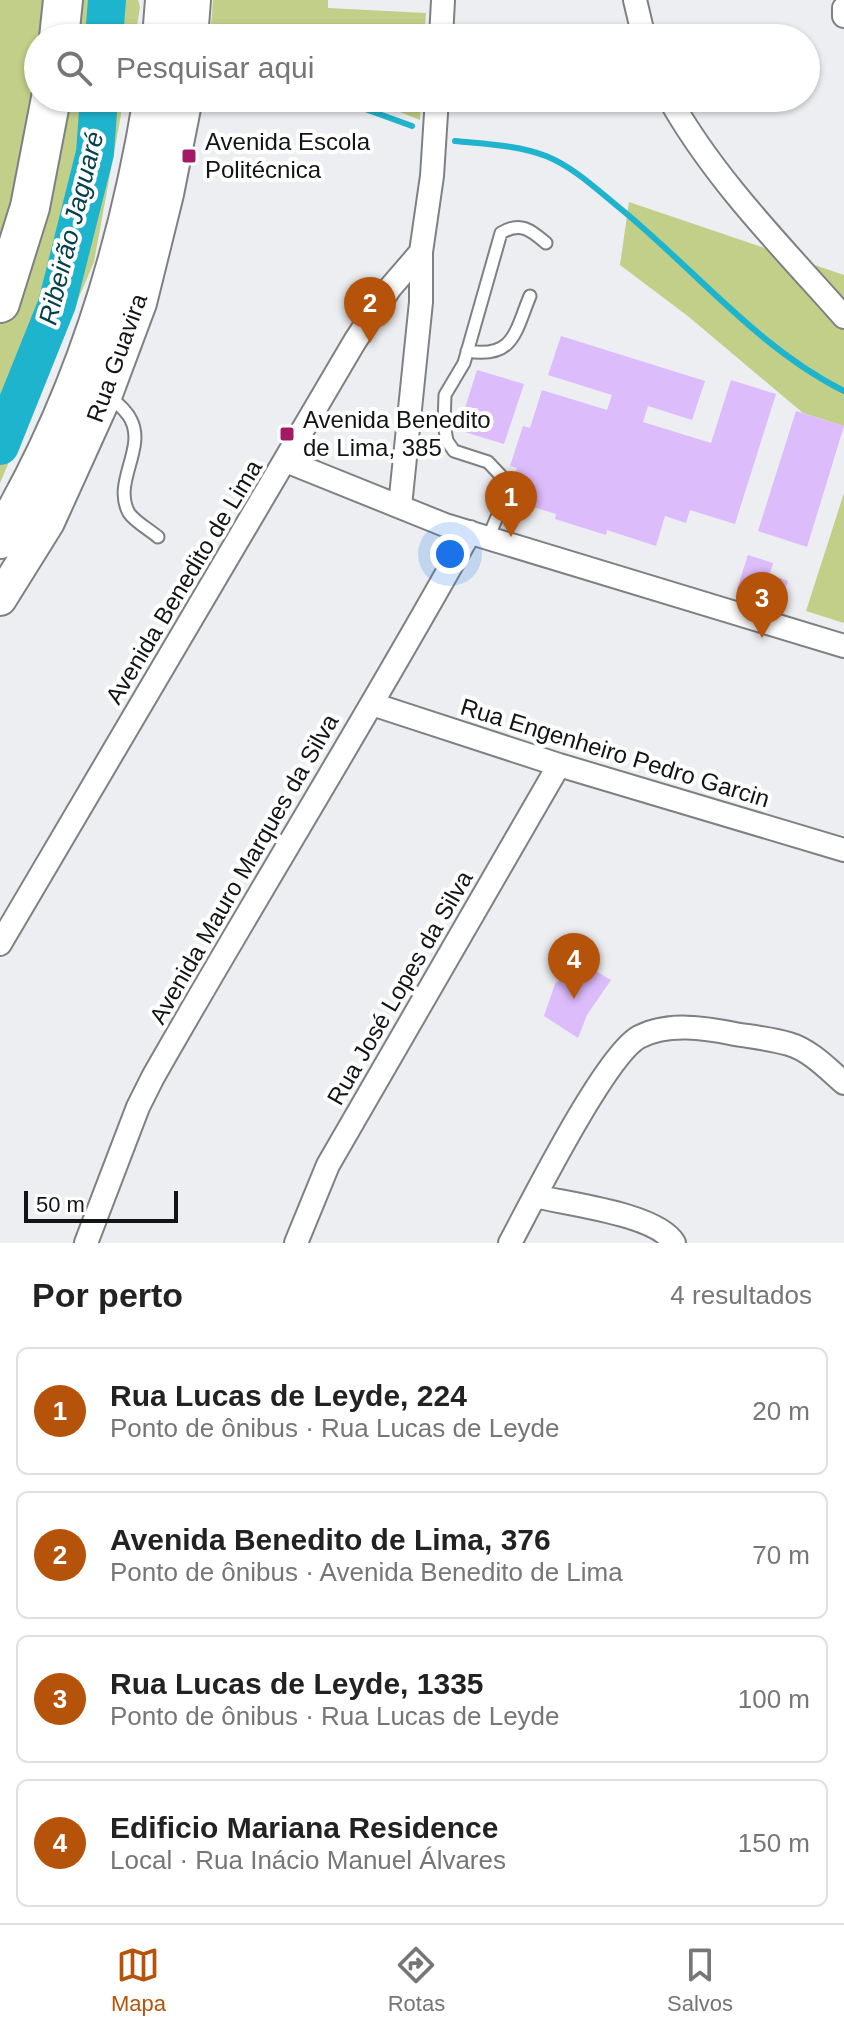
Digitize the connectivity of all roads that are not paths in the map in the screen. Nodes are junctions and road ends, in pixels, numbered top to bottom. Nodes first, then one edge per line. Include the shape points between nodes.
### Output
1 (63, 0) edge
2 (165, 0) edge
3 (194, 0) edge
4 (443, 0) edge
5 (635, 0) edge
6 (844, 8) edge
7 (844, 16) edge
8 (60, 24) edge
9 (163, 24) edge
10 (192, 24) edge
11 (442, 24) edge
12 (641, 24) edge
13 (48, 112) edge
14 (151, 112) edge
15 (183, 112) edge
16 (436, 112) edge
17 (677, 112) edge
18 (546, 243) dead end
19 (421, 252) junction
20 (530, 296) dead end
21 (0, 303) edge
22 (844, 317) edge
23 (467, 351) junction
24 (106, 394) junction
25 (286, 461) junction
26 (400, 506) junction
27 (479, 535) junction
28 (158, 537) dead end
29 (0, 539) edge
30 (0, 599) edge
31 (844, 646) edge
32 (372, 704) junction
33 (559, 765) junction
34 (844, 850) edge
35 (0, 944) edge
36 (844, 1083) edge
37 (535, 1196) junction
38 (86, 1243) edge
39 (296, 1243) edge
40 (510, 1243) edge
41 (674, 1243) edge

1 - 8 highway
2 - 9 highway
3 - 10 main road
4 - 11 street
5 - 12 street
6 - 7 street
13 - 21 highway via 30,207
14 - 29 highway via 123,246 82,372 46,456
15 - 24 main road, Rua Guavira via 140,303
16 - 19 street
17 - 22 street via 719,175
18 - 23 lane via 521,226 501,233
19 - 25 street, Avenida Benedito de Lima via 360,334
19 - 26 street via 421,302
20 - 23 lane via 506,347 485,354
23 - 27 lane via 445,395 447,441 454,451 488,462 505,480 503,503
24 - 28 lane via 133,423 135,441 123,494 130,514
24 - 30 main road, Rua Guavira via 48,522
25 - 26 street
25 - 35 street, Avenida Benedito de Lima
26 - 27 street
27 - 31 street
27 - 32 street, Avenida Mauro Marques da Silva
32 - 33 street, Rua Engenheiro Pedro Garcin
32 - 38 street, Avenida Mauro Marques da Silva via 153,1077
33 - 34 street, Rua Engenheiro Pedro Garcin
33 - 39 street, Rua José Lopes da Silva via 328,1165
36 - 37 street via 792,1045 725,1032 661,1028 636,1038 600,1082
37 - 40 street
37 - 41 street via 652,1224

